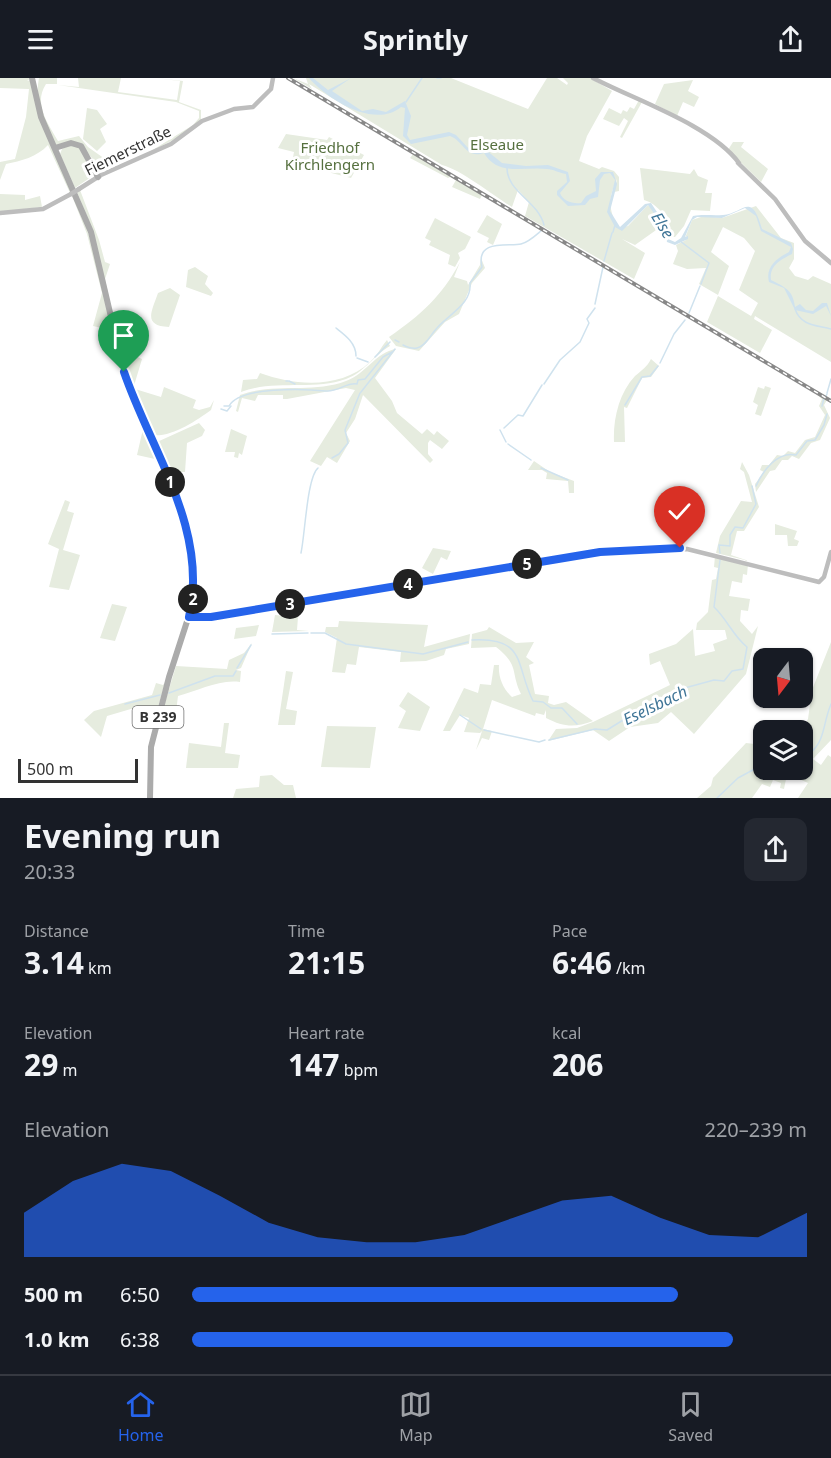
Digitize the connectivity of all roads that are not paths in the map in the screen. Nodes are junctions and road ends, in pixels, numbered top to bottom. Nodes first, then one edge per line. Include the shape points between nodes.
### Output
1 (32, 78) edge
2 (273, 78) edge
3 (593, 78) edge
4 (58, 149) junction
5 (100, 176) junction
6 (0, 213) edge
7 (831, 263) edge
8 (831, 552) edge
9 (189, 618) junction
10 (150, 798) edge

1 - 4 main road, B 239 via 41,117
2 - 5 main road, Fiemerstraße via 271,89 254,107 234,109 202,121 165,147
3 - 7 main road via 694,128 725,150 775,199 805,241
4 - 5 main road via 71,143 81,146
4 - 9 main road, B 239 via 94,243 124,372 172,487 192,553 194,588
5 - 6 main road, Fiemerstraße, bridge via 47,208
8 - 9 main road via 824,577 817,582 704,552 663,548 596,553
9 - 10 main road, B 239 via 151,747

